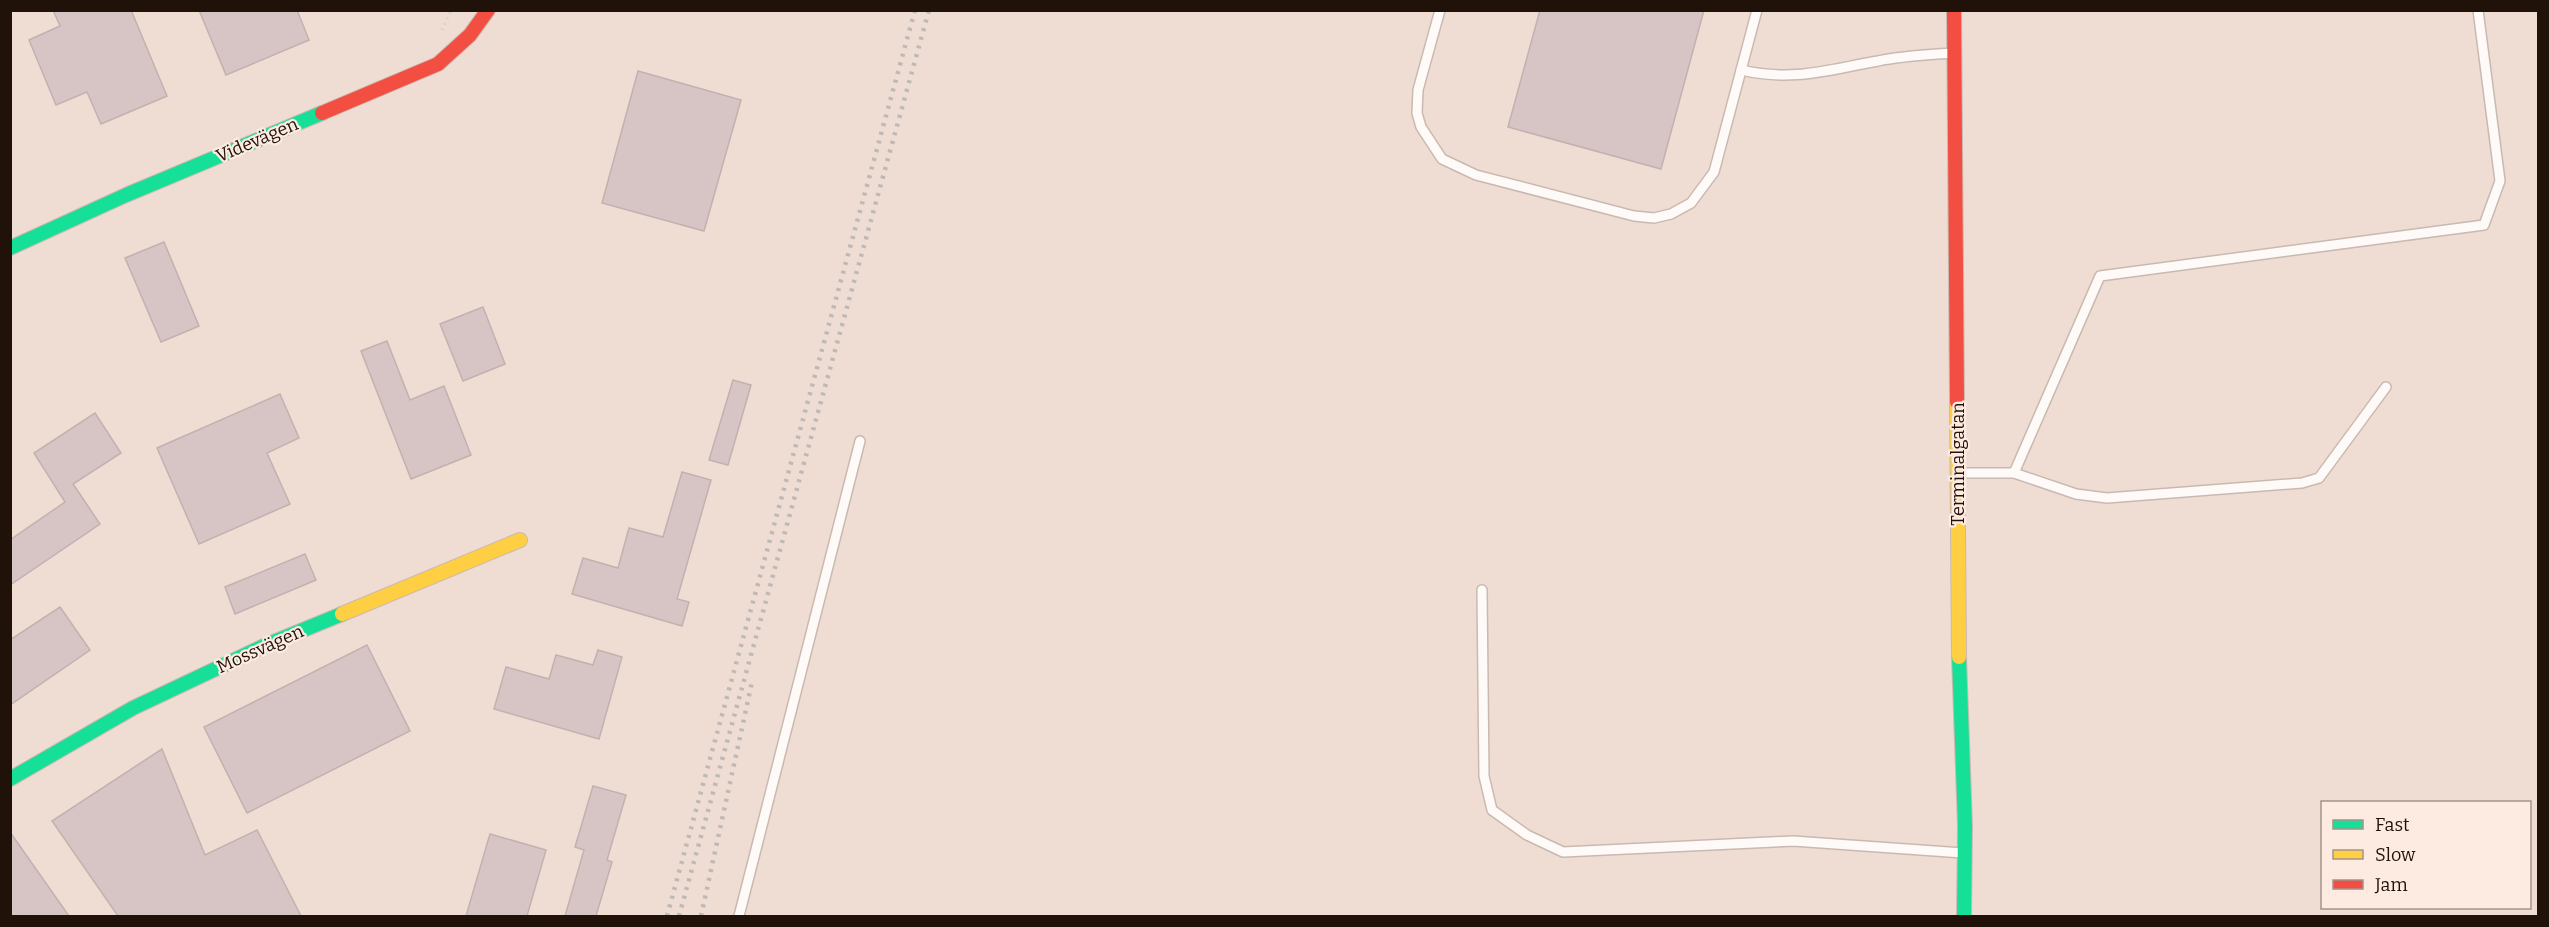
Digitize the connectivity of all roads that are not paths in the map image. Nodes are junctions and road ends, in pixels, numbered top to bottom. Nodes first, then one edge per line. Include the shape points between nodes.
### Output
1 (488, 10) edge
2 (1440, 10) edge
3 (1757, 10) edge
4 (1954, 10) edge
5 (2478, 10) edge
6 (1954, 52) junction
7 (1741, 70) junction
8 (10, 248) edge
9 (2386, 387) dead end
10 (860, 441) dead end
11 (1959, 473) junction
12 (2014, 473) junction
13 (520, 540) dead end
14 (1482, 590) dead end
15 (10, 779) edge
16 (1965, 853) junction
17 (739, 916) edge
18 (1964, 916) edge

1 - 8 street, Videvägen via 470,35 438,64
2 - 7 lane via 1418,90 1417,112 1421,127 1442,159 1476,174 1634,216 1654,218 1671,214 1691,203 1704,187 1714,171
3 - 7 lane
4 - 6 street, Terminalgatan
5 - 12 lane via 2500,181 2484,225 2100,276
6 - 7 lane via 1880,60 1792,77
6 - 11 street, Terminalgatan
9 - 12 lane via 2319,478 2302,483 2107,498 2076,494
10 - 17 lane
11 - 12 lane
11 - 16 street, Terminalgatan via 1959,665
13 - 15 street, Mossvägen via 254,650 133,708
14 - 16 lane via 1484,777 1492,810 1527,835 1563,852 1793,841
16 - 18 street, Terminalgatan

